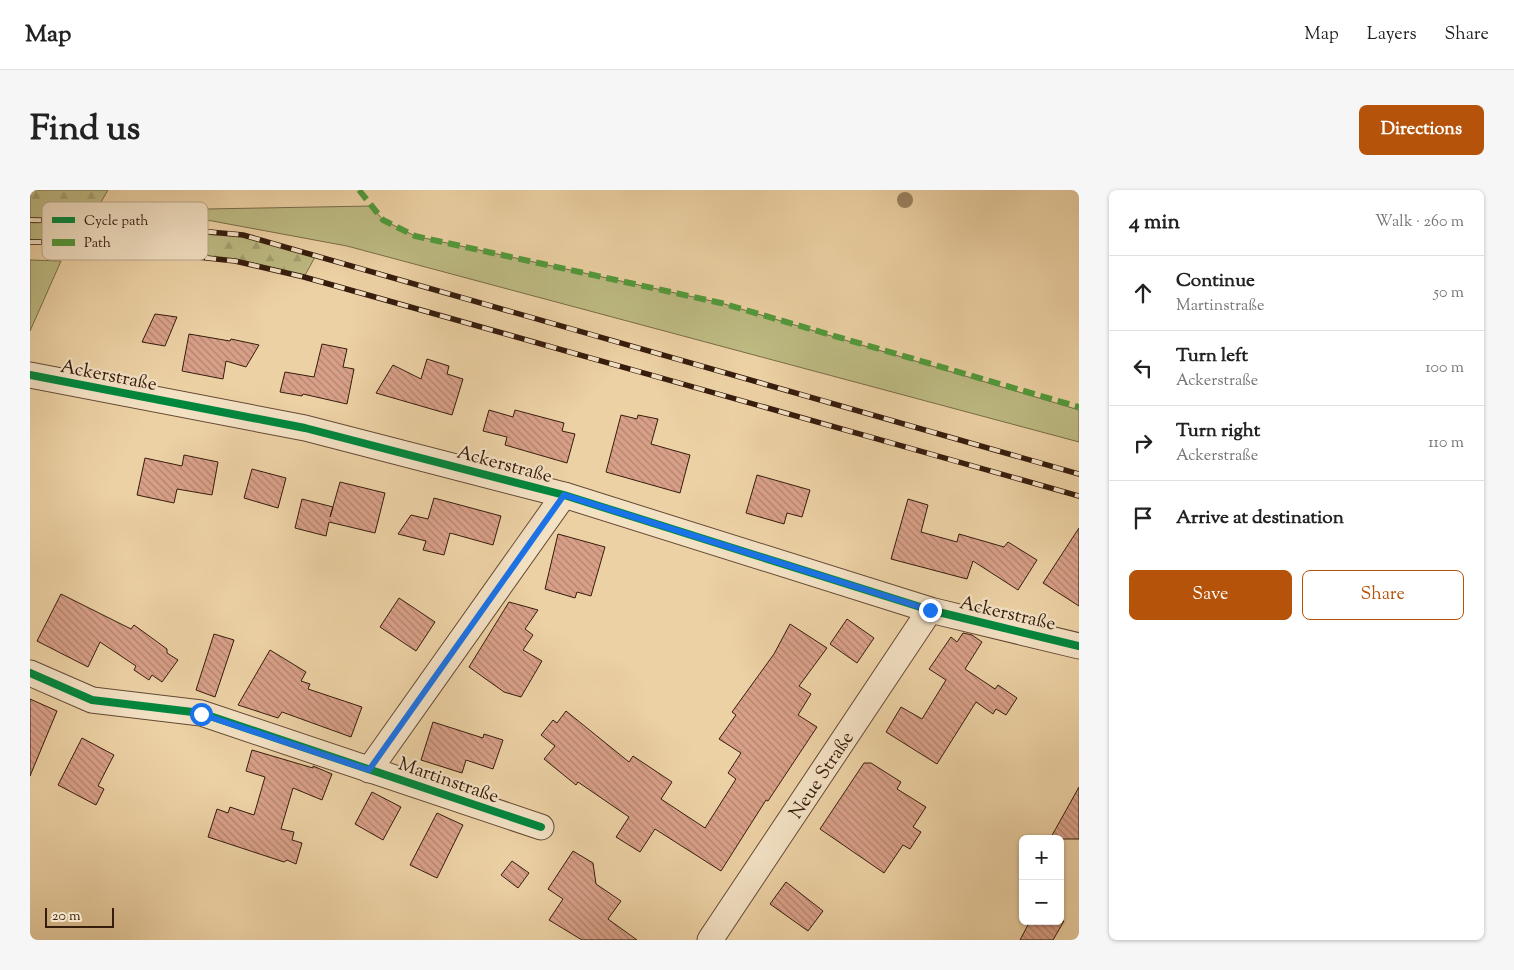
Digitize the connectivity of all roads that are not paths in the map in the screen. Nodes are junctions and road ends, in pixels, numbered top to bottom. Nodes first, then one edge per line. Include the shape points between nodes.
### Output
1 (30, 375) edge
2 (564, 495) junction
3 (930, 610) junction
4 (1079, 646) edge
5 (30, 673) edge
6 (369, 770) junction
7 (541, 827) dead end
8 (710, 940) edge

1 - 2 street, Ackerstraße via 304,428
2 - 3 street, Ackerstraße
2 - 6 street, Ackerstraße
3 - 4 street, Ackerstraße
3 - 8 street, Neue Straße
5 - 6 street, Martinstraße via 92,700 201,714
6 - 7 street, Martinstraße

